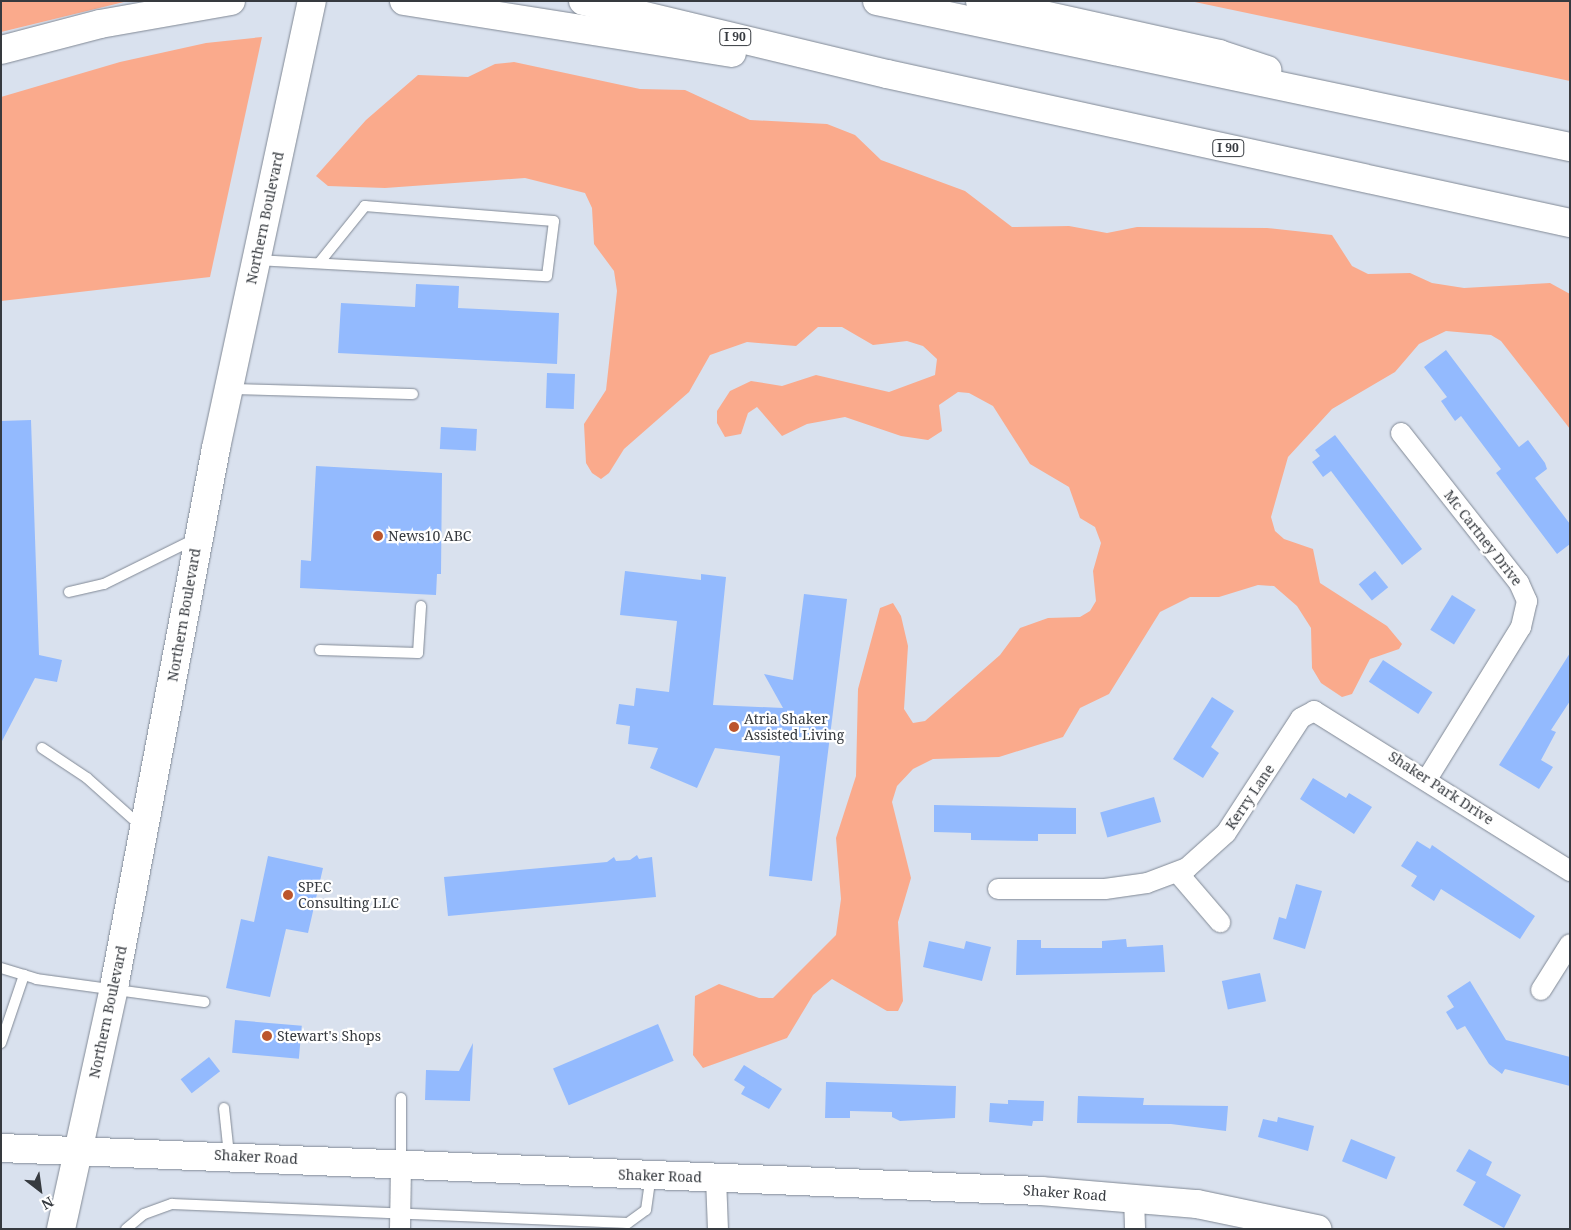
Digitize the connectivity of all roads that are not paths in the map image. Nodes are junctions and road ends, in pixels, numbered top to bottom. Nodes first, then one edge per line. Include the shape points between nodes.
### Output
1 (231, 1) edge
2 (312, 1) edge
3 (404, 1) edge
4 (583, 1) edge
5 (877, 1) edge
6 (980, 1) edge
7 (1, 50) edge
8 (887, 74) junction
9 (1361, 101) junction
10 (1570, 147) edge
11 (1570, 222) edge
12 (256, 260) junction
13 (319, 263) junction
14 (229, 389) junction
15 (412, 394) dead end
16 (1401, 432) dead end
17 (198, 537) junction
18 (68, 592) dead end
19 (422, 606) dead end
20 (320, 650) dead end
21 (1310, 712) joint
22 (42, 748) dead end
23 (1427, 779) junction
24 (144, 830) junction
25 (1570, 871) edge
26 (1178, 873) junction
27 (998, 889) dead end
28 (1220, 922) dead end
29 (1570, 944) edge
30 (1, 968) edge
31 (24, 975) junction
32 (114, 987) junction
33 (1541, 990) dead end
34 (204, 1002) dead end
35 (1, 1043) edge
36 (401, 1098) dead end
37 (224, 1108) dead end
38 (1, 1148) edge
39 (78, 1150) junction
40 (229, 1155) junction
41 (401, 1165) junction
42 (651, 1175) junction
43 (716, 1178) junction
44 (1134, 1198) junction
45 (400, 1221) edge
46 (61, 1229) edge
47 (126, 1229) edge
48 (718, 1229) edge
49 (1135, 1229) edge
50 (1317, 1229) edge

1 - 7 main road via 100,24
2 - 12 main road, Northern Boulevard
3 - 8 main road
4 - 8 main road, I 90
5 - 9 main road via 1218,76
6 - 9 main road via 1219,54
8 - 11 main road, I 90
9 - 10 main road
12 - 13 lane
12 - 14 main road, Northern Boulevard
13 - 13 lane via 547,276 554,221 365,206
14 - 15 lane
14 - 17 main road, Northern Boulevard
16 - 23 street, Mc Cartney Drive via 1519,583 1527,601 1521,627
17 - 18 lane via 112,581
17 - 24 main road, Northern Boulevard
19 - 20 lane via 418,653
21 - 23 street, Shaker Park Drive via 1322,713
21 - 26 street, Kerry Lane via 1302,718 1226,833 1196,863
22 - 24 lane via 87,778
23 - 25 street, Shaker Park Drive
24 - 32 main road, Northern Boulevard
26 - 27 street, Kerry Lane via 1105,889
26 - 28 street
29 - 33 street
30 - 31 lane
31 - 32 lane
31 - 35 lane
32 - 34 lane
32 - 39 main road, Northern Boulevard
36 - 41 lane
37 - 40 lane
38 - 39 main road, Shaker Road
39 - 40 main road, Shaker Road
39 - 46 main road, Northern Boulevard
40 - 41 main road, Shaker Road
41 - 42 main road, Shaker Road
41 - 45 street
42 - 43 main road, Shaker Road
42 - 45 lane via 646,1210 628,1223
43 - 44 main road, Shaker Road
43 - 48 street
44 - 49 street
44 - 50 main road, Shaker Road via 1229,1209
45 - 47 lane via 172,1204 144,1214

